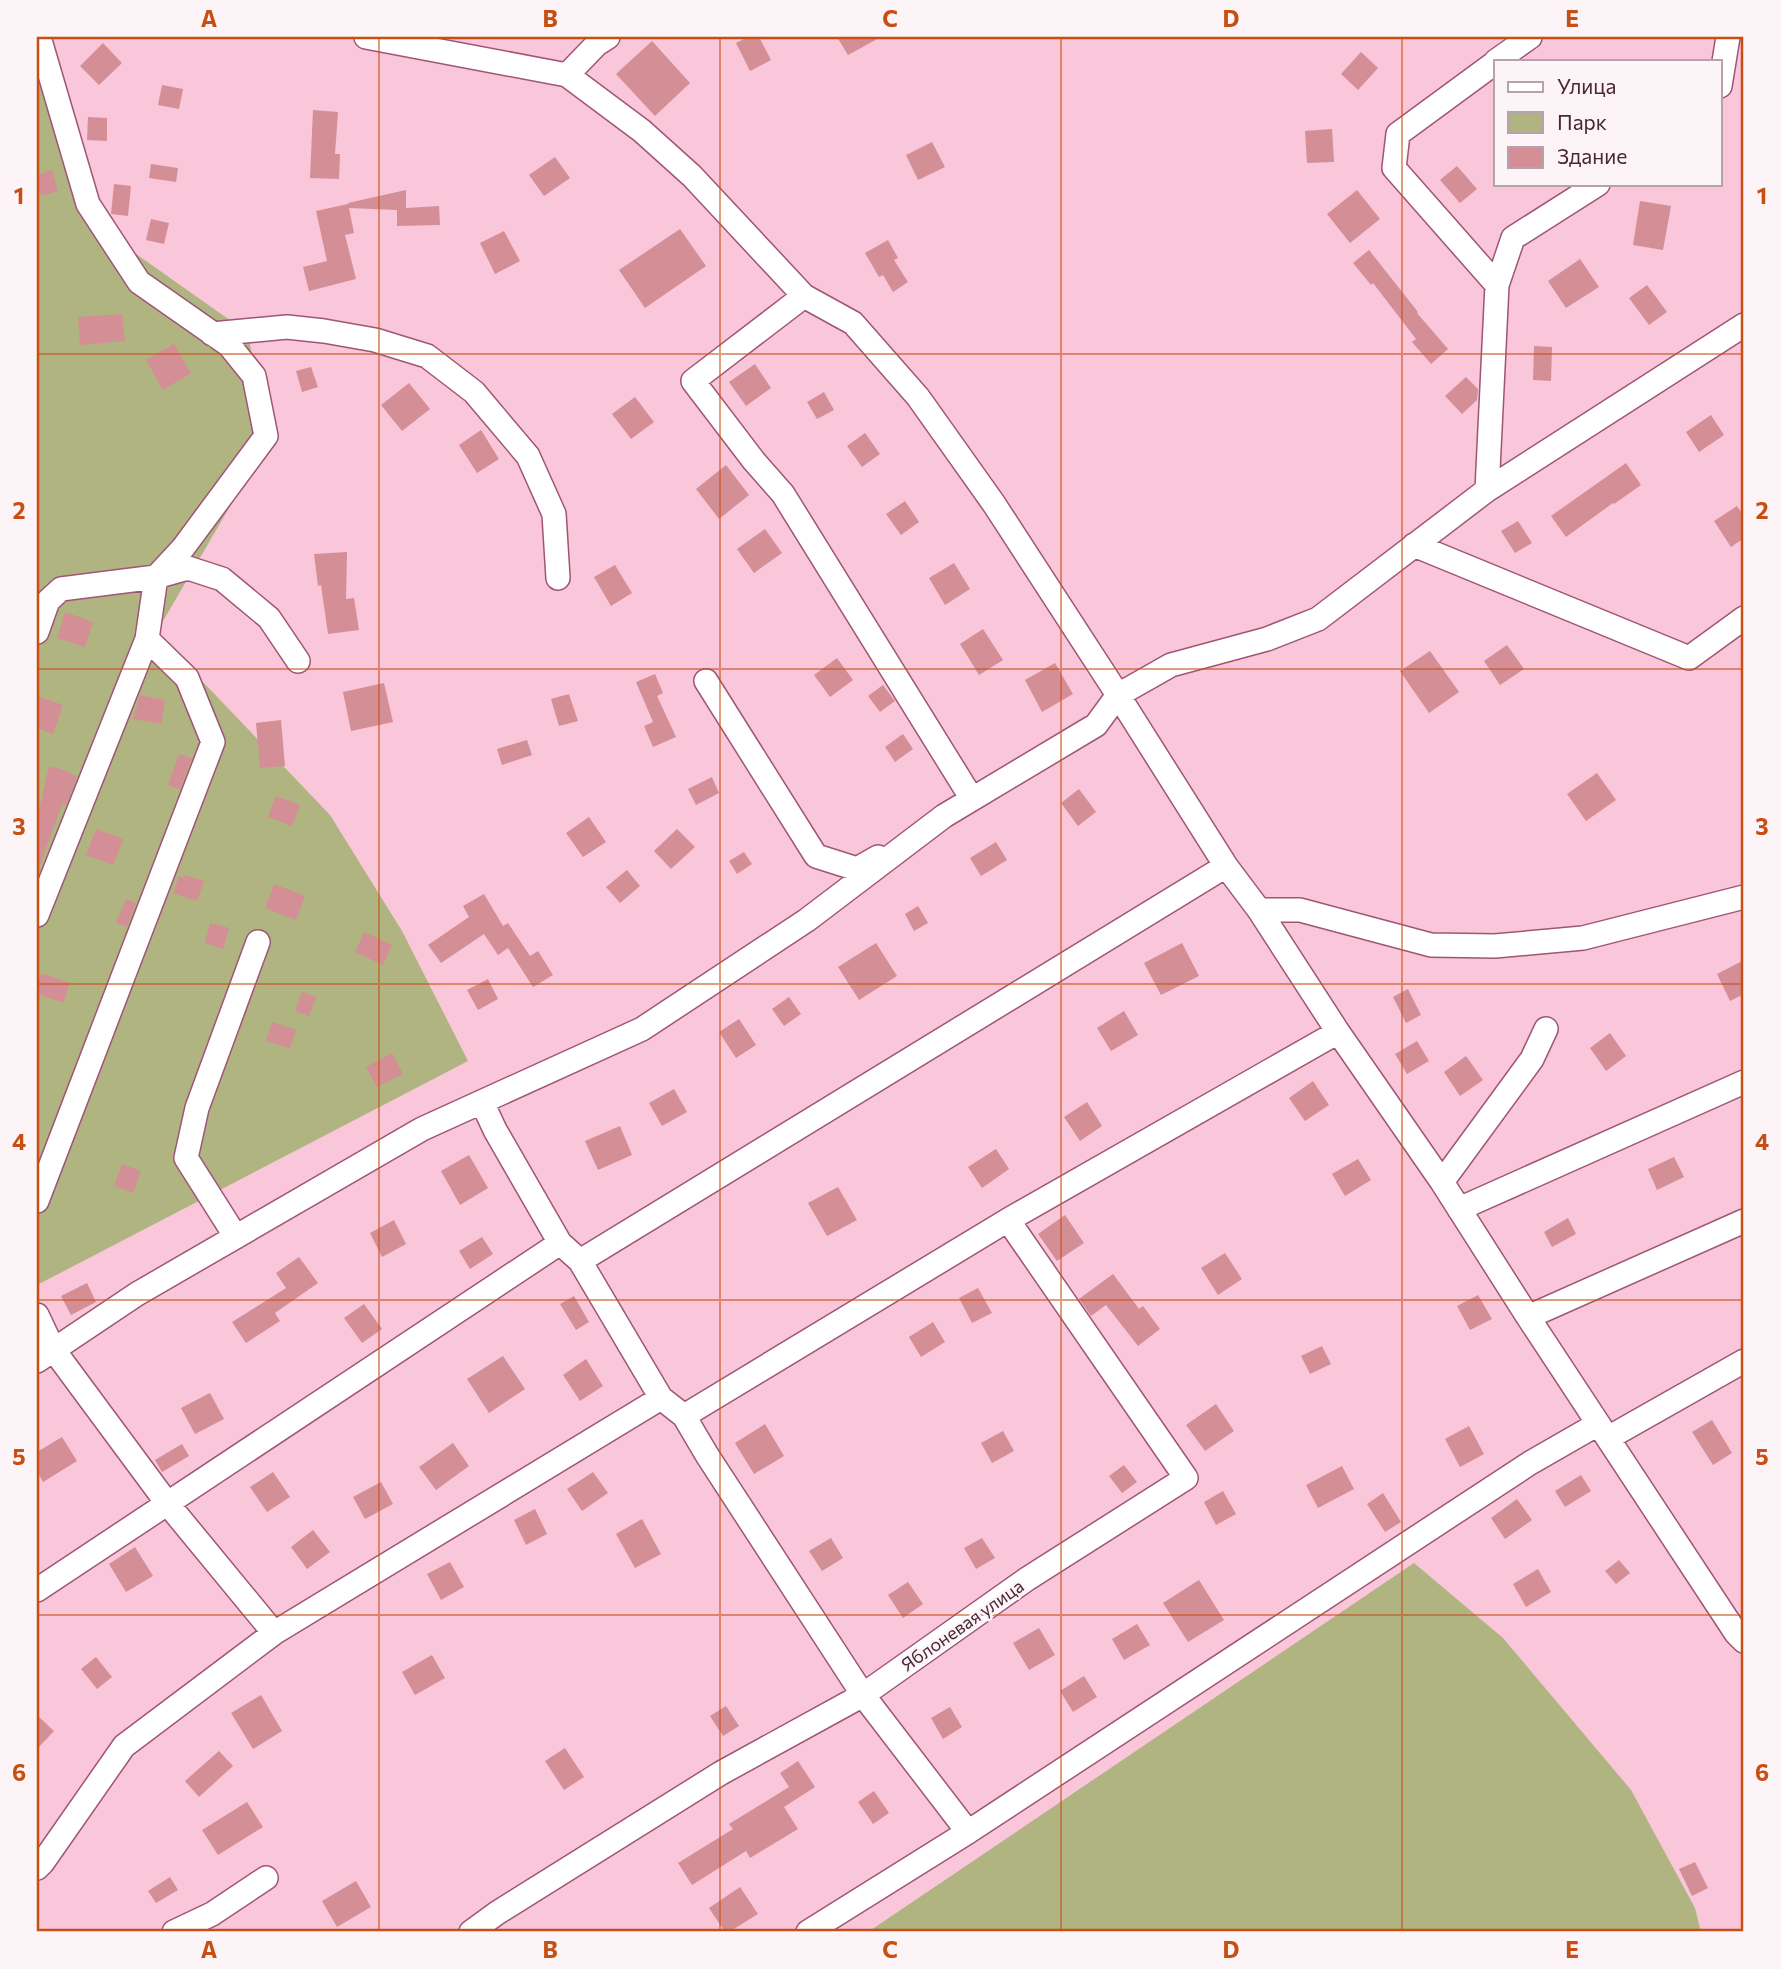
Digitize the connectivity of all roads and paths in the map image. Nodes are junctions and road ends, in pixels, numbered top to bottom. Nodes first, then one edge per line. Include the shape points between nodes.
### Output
1 (39, 37) edge
2 (366, 37) edge
3 (608, 37) edge
4 (1530, 37) edge
5 (1728, 37) edge
6 (1497, 60) edge
7 (1494, 62) edge
8 (1722, 74) edge
9 (567, 75) junction
10 (1595, 186) edge
11 (1497, 285) junction
12 (804, 296) junction
13 (1744, 325) edge
14 (212, 334) junction
15 (1487, 490) junction
16 (1414, 545) junction
17 (156, 576) junction
18 (558, 578) dead end
19 (1744, 618) edge
20 (37, 632) edge
21 (147, 639) junction
22 (298, 661) dead end
23 (706, 681) dead end
24 (1118, 695) junction
25 (972, 799) junction
26 (944, 816) junction
27 (1226, 866) junction
28 (1744, 897) edge
29 (1259, 910) junction
30 (37, 915) edge
31 (258, 942) dead end
32 (1546, 1029) dead end
33 (1338, 1032) junction
34 (1744, 1082) edge
35 (482, 1102) junction
36 (1442, 1182) junction
37 (37, 1201) edge
38 (1459, 1209) junction
39 (1008, 1220) junction
40 (1744, 1222) edge
41 (236, 1237) junction
42 (559, 1243) junction
43 (580, 1261) junction
44 (37, 1315) edge
45 (1528, 1317) junction
46 (45, 1355) edge
47 (1744, 1361) edge
48 (661, 1398) junction
49 (684, 1416) junction
50 (1603, 1431) junction
51 (167, 1503) junction
52 (37, 1590) edge
53 (274, 1633) junction
54 (1744, 1641) edge
55 (863, 1695) junction
56 (968, 1832) junction
57 (37, 1868) edge
58 (266, 1878) dead end
59 (174, 1932) edge
60 (471, 1932) edge
61 (808, 1932) edge

1 - 14 street via 88,204 139,282
2 - 9 street
3 - 9 street
4 - 6 street
5 - 8 street
7 - 11 street via 1398,134 1394,168
9 - 12 street via 642,131 692,176
10 - 11 street via 1513,238
11 - 15 street
12 - 24 street via 853,323 918,397
12 - 25 street via 693,381 783,494
13 - 15 street
14 - 17 street via 229,345 254,376 266,436 183,548
14 - 18 street via 299,328 375,340 427,356 474,392 528,456 554,514
15 - 16 street
16 - 19 street via 1689,658
16 - 24 street via 1318,619 1267,639 1171,665
17 - 20 street via 61,589 48,601
17 - 21 street
17 - 22 street via 188,568 222,579 269,618
21 - 30 street
21 - 37 street via 187,678 213,742
23 - 26 street via 816,856 858,869
24 - 25 street via 1096,725
24 - 27 street
25 - 26 street
26 - 35 street via 807,920 642,1029
27 - 29 street
27 - 43 street
28 - 29 street via 1583,938 1494,946 1431,945 1300,910
29 - 33 street
31 - 41 street via 197,1108 186,1158
32 - 36 street via 1532,1059
33 - 36 street
33 - 39 street
34 - 38 street
35 - 41 street via 422,1129
35 - 42 street
36 - 38 street
38 - 45 street
39 - 49 street
39 - 55 street, Яблоневая улица via 1186,1478 1027,1579
40 - 45 street
41 - 46 street via 137,1294
42 - 43 street
42 - 51 street
43 - 48 street
44 - 46 street
45 - 50 street
46 - 51 street
47 - 50 street
48 - 49 street
48 - 53 street
49 - 55 street
50 - 54 street
50 - 56 street via 1530,1463
51 - 52 street
51 - 53 street
53 - 57 street via 124,1746
55 - 56 street
55 - 60 street, Яблоневая улица via 721,1773
56 - 61 street
58 - 59 street via 212,1914

